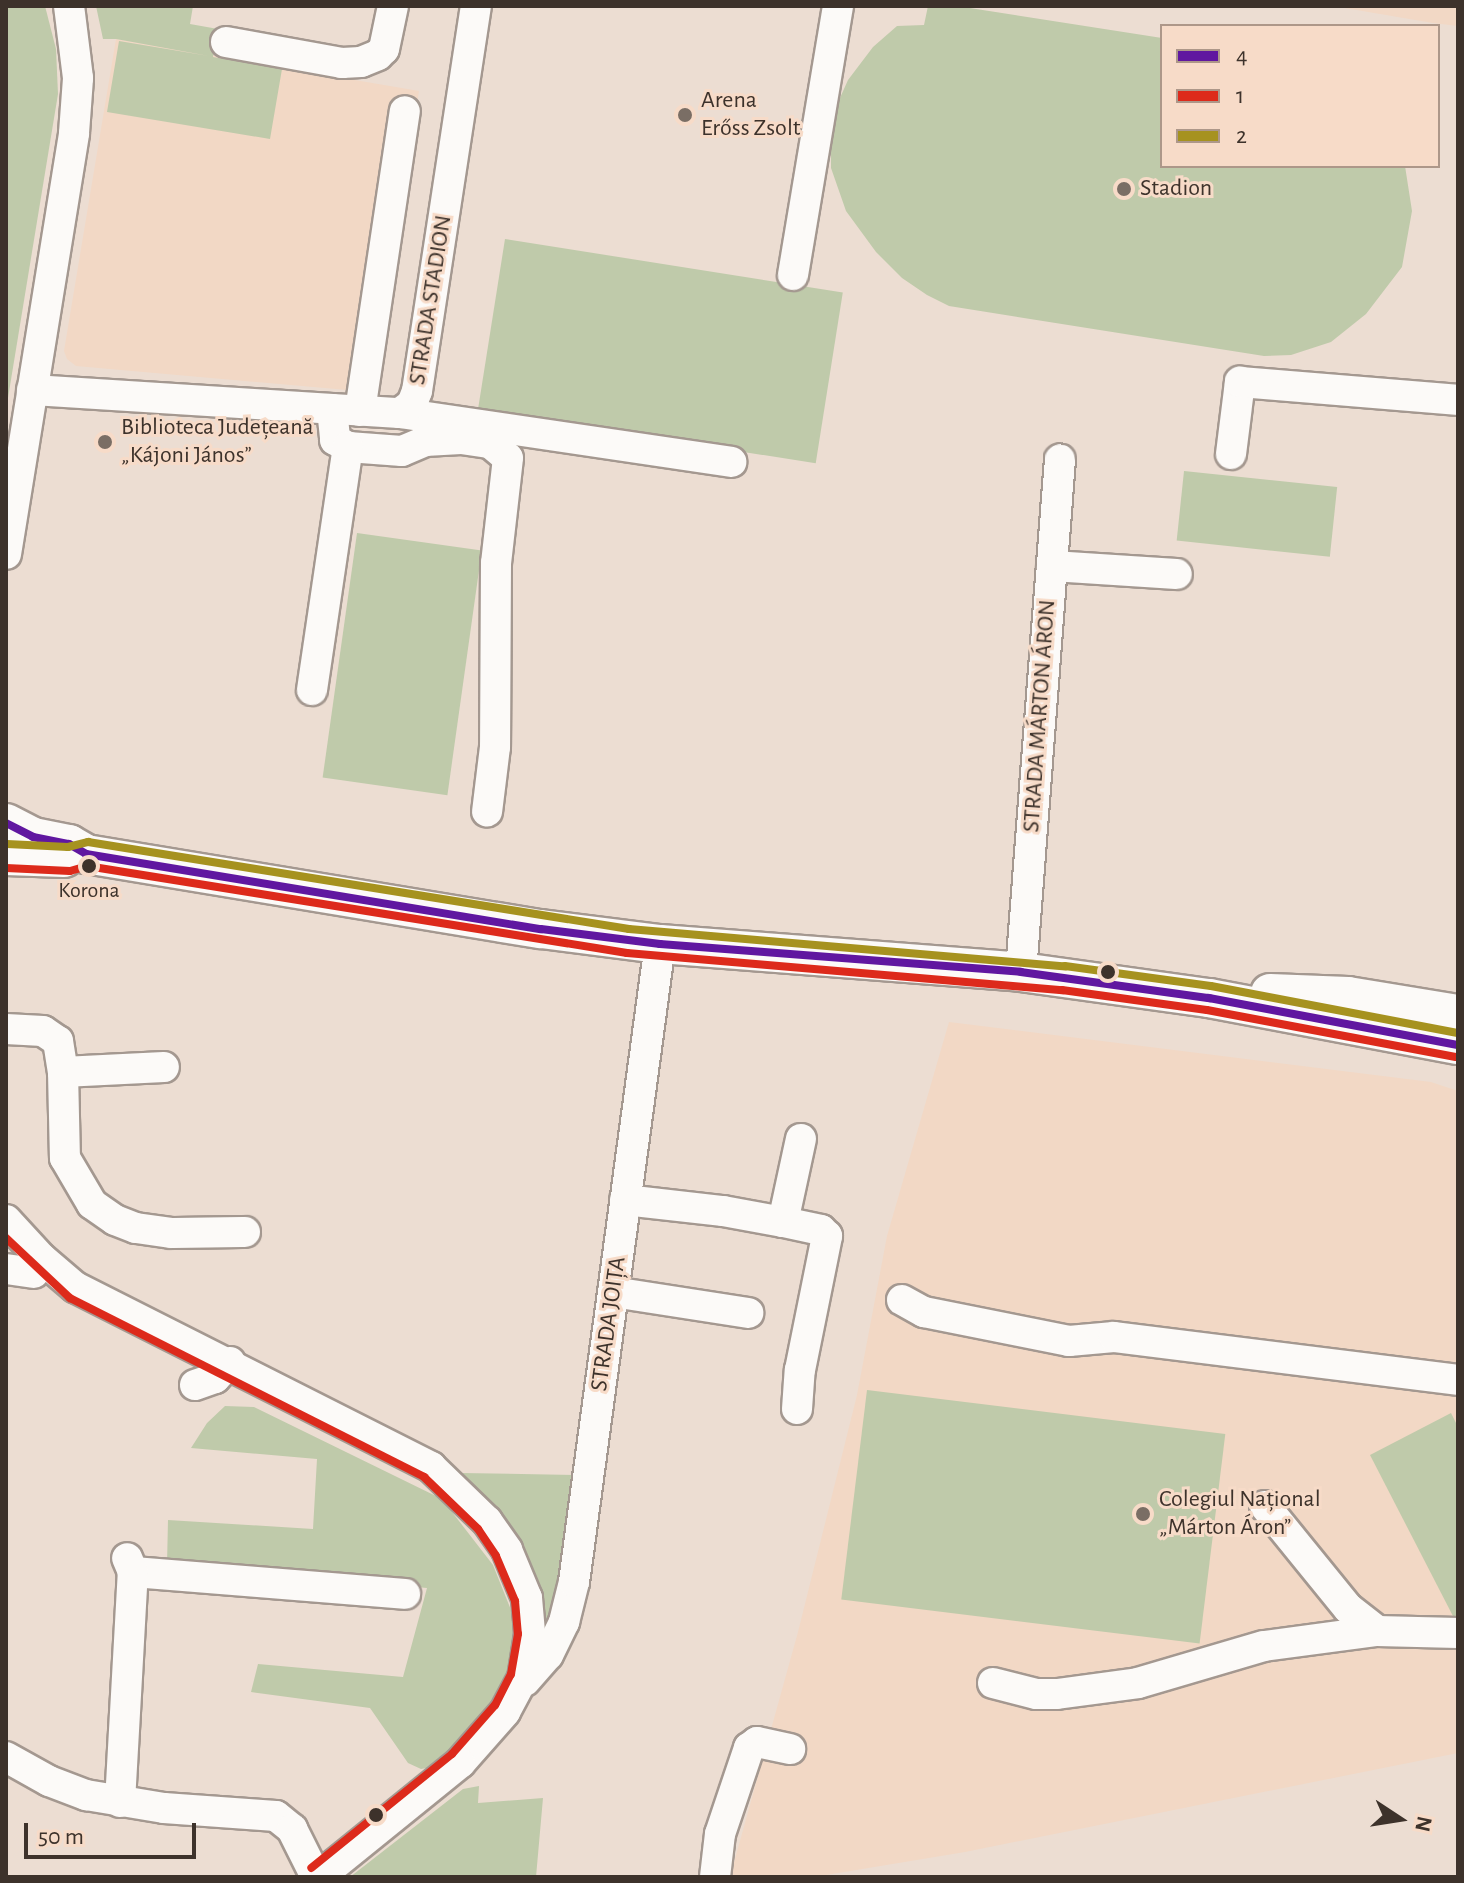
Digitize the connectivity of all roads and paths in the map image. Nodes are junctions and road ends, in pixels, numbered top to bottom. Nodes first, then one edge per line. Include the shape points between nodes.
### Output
1 (69, 6) edge
2 (393, 6) edge
3 (476, 6) edge
4 (838, 6) edge
5 (226, 42) dead end
6 (405, 111) dead end
7 (793, 275) dead end
8 (32, 390) junction
9 (1458, 400) edge
10 (346, 410) junction
11 (400, 413) junction
12 (348, 447) junction
13 (1231, 454) dead end
14 (1060, 459) dead end
15 (731, 462) dead end
16 (10, 503) edge
17 (6, 554) edge
18 (1052, 566) junction
19 (1177, 574) dead end
20 (312, 690) dead end
21 (487, 812) dead end
22 (6, 823) edge
23 (86, 854) junction
24 (6, 856) edge
25 (660, 944) junction
26 (1021, 972) junction
27 (1209, 998) junction
28 (1458, 1014) edge
29 (6, 1029) edge
30 (1458, 1045) edge
31 (164, 1067) dead end
32 (63, 1072) junction
33 (801, 1139) dead end
34 (625, 1200) junction
35 (6, 1220) edge
36 (783, 1222) junction
37 (245, 1232) dead end
38 (613, 1292) junction
39 (902, 1300) dead end
40 (748, 1313) dead end
41 (230, 1362) junction
42 (1458, 1380) edge
43 (195, 1385) dead end
44 (797, 1409) dead end
45 (1265, 1506) dead end
46 (405, 1594) dead end
47 (1377, 1631) junction
48 (1458, 1633) edge
49 (993, 1683) dead end
50 (518, 1688) junction
51 (790, 1749) dead end
52 (6, 1757) edge
53 (120, 1802) junction
54 (318, 1877) edge
55 (715, 1877) edge

1 - 8 street via 78,102
2 - 5 street via 384,49 361,62
3 - 11 street, STRADA STADION via 417,391
4 - 7 street
6 - 10 street
8 - 10 street, STRADA STADION
8 - 16 street
9 - 13 street via 1240,382
10 - 11 street, STRADA STADION
10 - 12 street via 335,440
11 - 15 street
12 - 20 street
12 - 21 street via 402,451 415,443 461,439 490,443 508,458 496,563 495,736
14 - 18 street, STRADA MÁRTON ÁRON
16 - 17 street
18 - 19 street
18 - 26 street, STRADA MÁRTON ÁRON
22 - 23 main road
23 - 24 main road via 69,859
23 - 25 main road
25 - 26 main road
25 - 34 street, STRADA JOIȚA
26 - 27 main road
27 - 28 main road via 1275,992 1348,996
27 - 30 main road
29 - 32 street via 53,1035
31 - 32 street
32 - 37 street via 65,1158 92,1204 136,1228
33 - 36 street
34 - 36 street
34 - 38 street, STRADA JOIȚA
35 - 41 street via 75,1287
36 - 44 street via 827,1236
38 - 40 street
38 - 50 street, STRADA JOIȚA via 574,1582 564,1622 548,1655
39 - 42 street via 924,1312 1069,1341 1114,1337
41 - 43 street via 215,1378
41 - 50 street via 431,1467 487,1521 507,1550 527,1598 529,1643
45 - 47 street via 1348,1608
46 - 53 street via 130,1565
47 - 48 street
47 - 49 street via 1264,1646 1138,1683 1087,1691 1036,1694
50 - 54 street via 488,1734 460,1763
51 - 55 street via 757,1742 749,1748 720,1834
52 - 53 street via 49,1781
53 - 54 street via 276,1816 292,1829

